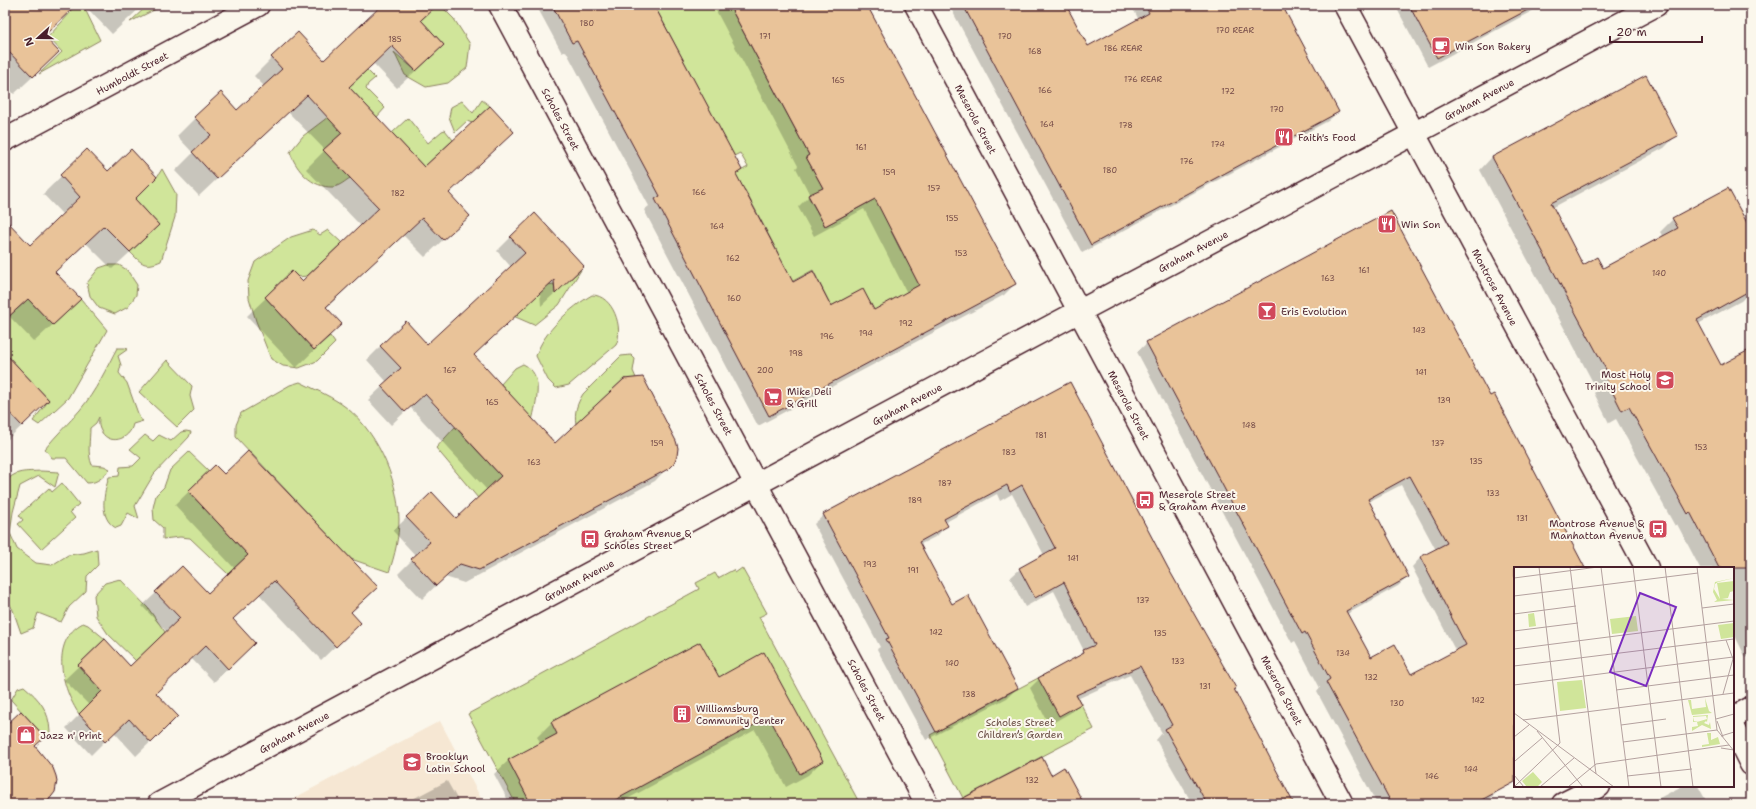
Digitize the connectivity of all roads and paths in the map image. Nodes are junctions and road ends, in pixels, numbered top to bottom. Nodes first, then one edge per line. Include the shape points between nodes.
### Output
1 (258, 5) edge
2 (500, 5) edge
3 (916, 5) edge
4 (1345, 5) edge
5 (1656, 5) edge
6 (1413, 133) junction
7 (5, 140) edge
8 (1080, 311) junction
9 (758, 484) junction
10 (1646, 567) edge
11 (1751, 708) edge
12 (1734, 717) edge
13 (1734, 730) edge
14 (1751, 764) edge
15 (1597, 787) edge
16 (159, 804) edge
17 (927, 804) edge
18 (1342, 804) edge
19 (1564, 804) edge

1 - 7 street, Humboldt Street
2 - 9 street, Scholes Street
3 - 8 street, Meserole Street
4 - 6 street, Montrose Avenue
5 - 6 street, Graham Avenue
6 - 8 street, Graham Avenue
6 - 10 street, Montrose Avenue
8 - 9 street, Graham Avenue
8 - 18 street, Meserole Street
9 - 16 street, Graham Avenue
9 - 17 street, Scholes Street
11 - 12 street
13 - 14 street
15 - 19 street

